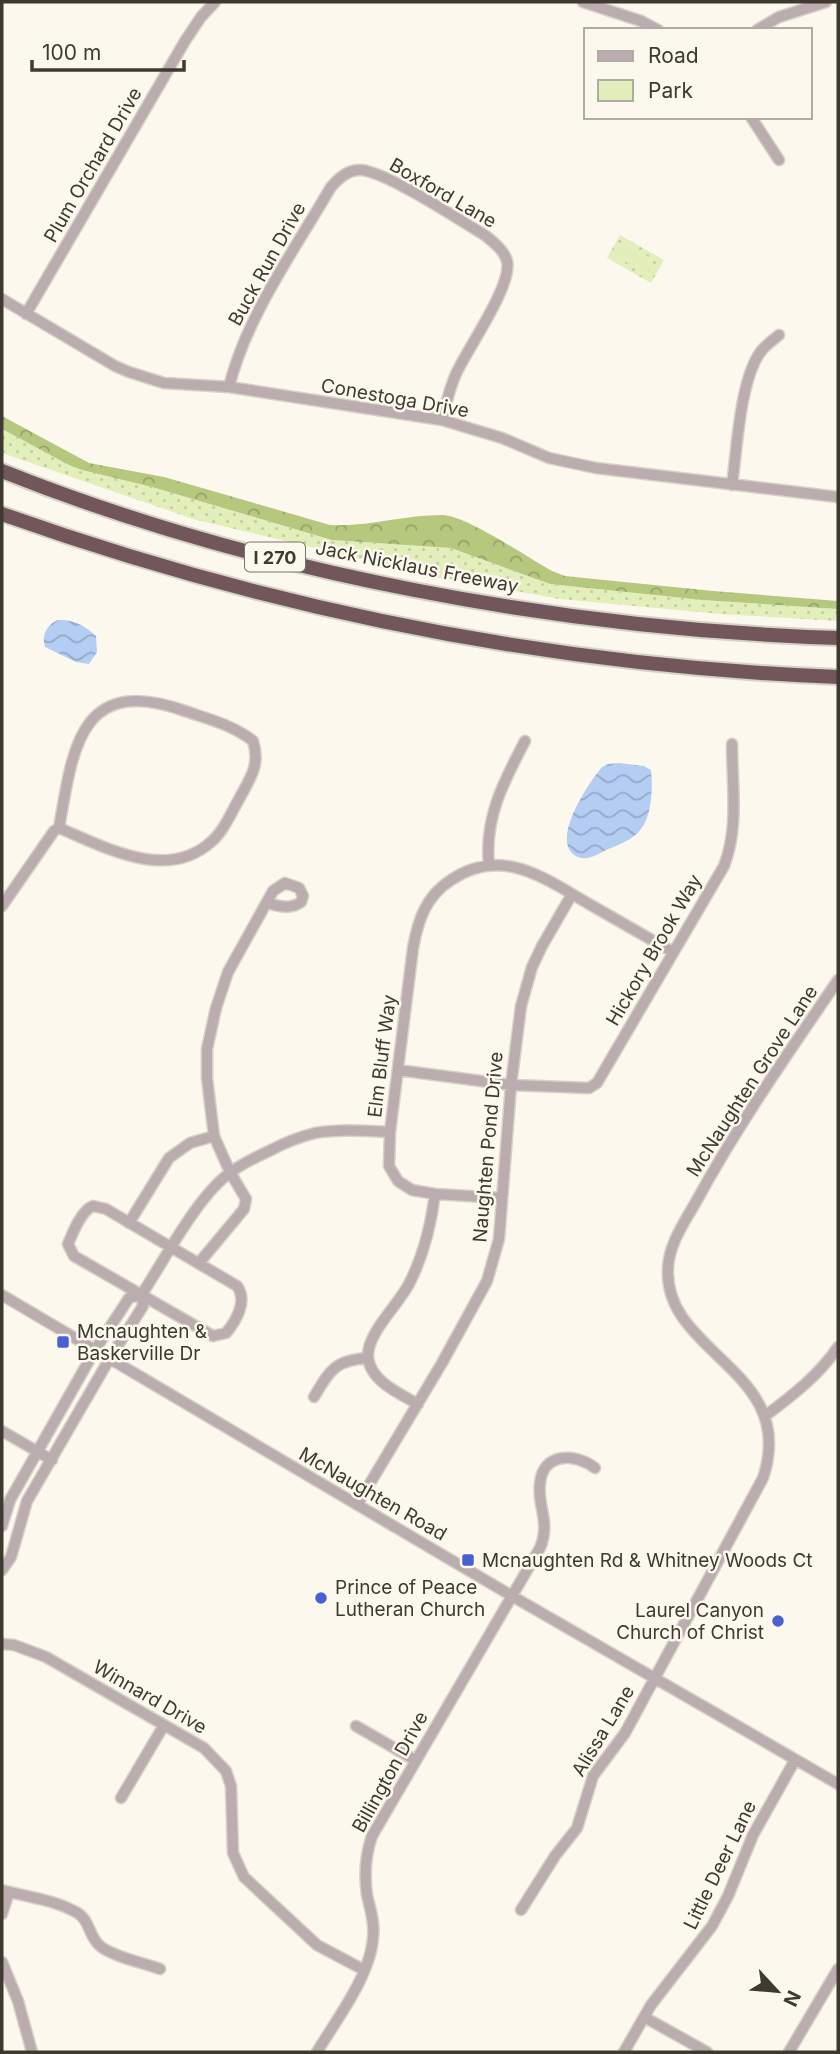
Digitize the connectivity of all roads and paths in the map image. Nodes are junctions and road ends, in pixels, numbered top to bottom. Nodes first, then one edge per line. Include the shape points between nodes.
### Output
1 (215, 2) edge
2 (583, 2) edge
3 (827, 2) edge
4 (654, 28) edge
5 (760, 28) edge
6 (752, 119) edge
7 (779, 160) dead end
8 (352, 170) joint
9 (2, 299) edge
10 (26, 314) junction
11 (779, 335) dead end
12 (229, 387) junction
13 (442, 421) junction
14 (2, 471) edge
15 (732, 485) junction
16 (838, 497) edge
17 (2, 514) edge
18 (838, 638) edge
19 (838, 677) edge
20 (525, 741) dead end
21 (732, 744) dead end
22 (59, 828) junction
23 (489, 865) junction
24 (572, 894) junction
25 (267, 903) dead end
26 (2, 906) edge
27 (673, 952) junction
28 (838, 979) edge
29 (398, 1070) junction
30 (511, 1085) junction
31 (390, 1132) junction
32 (214, 1136) junction
33 (230, 1172) junction
34 (435, 1194) junction
35 (502, 1198) junction
36 (129, 1223) junction
37 (171, 1249) junction
38 (199, 1263) junction
39 (142, 1294) junction
40 (2, 1295) edge
41 (838, 1347) edge
42 (95, 1350) junction
43 (110, 1358) junction
44 (368, 1358) junction
45 (314, 1397) dead end
46 (418, 1404) junction
47 (765, 1416) junction
48 (2, 1431) edge
49 (37, 1451) junction
50 (52, 1460) junction
51 (595, 1468) dead end
52 (356, 1505) junction
53 (2, 1526) edge
54 (2, 1570) edge
55 (512, 1596) junction
56 (2, 1644) edge
57 (654, 1679) junction
58 (164, 1725) junction
59 (356, 1726) dead end
60 (415, 1760) junction
61 (795, 1760) junction
62 (838, 1784) edge
63 (121, 1798) dead end
64 (5, 1891) edge
65 (521, 1910) dead end
66 (2, 1914) edge
67 (2, 1962) edge
68 (160, 1969) dead end
69 (838, 1969) edge
70 (364, 1970) junction
71 (645, 2017) junction
72 (32, 2052) edge
73 (317, 2052) edge
74 (624, 2052) edge
75 (707, 2052) edge
76 (789, 2052) edge

1 - 10 street, Plum Orchard Drive via 185,41
2 - 4 street
3 - 5 street
6 - 7 street
8 - 12 street, Buck Run Drive via 331,187 252,322
8 - 13 street, Boxford Lane via 386,177 486,236 507,260 501,291 456,374
9 - 10 street, Conestoga Drive
10 - 12 street, Conestoga Drive via 129,372 164,383
11 - 15 street via 761,351 750,373
12 - 13 street, Conestoga Drive
13 - 15 street, Conestoga Drive via 567,463
14 - 18 highway, Jack Nicklaus Freeway / I 270 via 177,530 429,592 641,624
15 - 16 street, Conestoga Drive
17 - 19 highway, I 270 via 257,592 445,635 542,651
20 - 23 street via 493,808
21 - 27 street, Hickory Brook Way via 731,848
22 - 22 street via 78,740 107,708 127,700 159,702 230,727 253,741 256,765 228,819 213,841 196,853 177,859 134,858
22 - 26 street
23 - 24 street via 530,872
23 - 29 street, Elm Bluff Way via 467,869 443,885 422,912 416,926
24 - 27 street
24 - 30 street, Naughten Pond Drive via 532,967 521,1006
25 - 32 street via 228,972 211,1028 206,1078
27 - 30 street, Hickory Brook Way via 597,1083 589,1088
28 - 47 street, McNaughten Grove Lane via 725,1150 679,1234 669,1262 672,1294 682,1317 744,1381
29 - 30 street
29 - 31 street, Elm Bluff Way
30 - 35 street, Naughten Pond Drive
31 - 33 street via 315,1133
31 - 34 street, Elm Bluff Way via 389,1166 398,1181 412,1190
32 - 33 street
32 - 36 street via 190,1143 169,1158
33 - 37 street
33 - 38 street via 246,1199 244,1209
34 - 35 street, Elm Bluff Way
34 - 44 street via 418,1266 373,1335
35 - 46 street, Naughten Pond Drive via 499,1239 487,1280
36 - 37 street
36 - 39 street via 100,1206 87,1209 68,1244 69,1251
37 - 38 street
37 - 39 street
38 - 39 street via 241,1292 240,1307 226,1333 213,1336
39 - 42 street via 130,1298
39 - 43 street via 143,1306
40 - 42 street, McNaughten Road
41 - 47 street via 809,1381
42 - 43 street, McNaughten Road
42 - 49 street
43 - 50 street
43 - 52 street, McNaughten Road
44 - 45 street via 336,1366
44 - 46 street via 379,1378
46 - 52 street, Naughten Pond Drive
47 - 57 street, McNaughten Grove Lane via 769,1448 763,1478
48 - 49 street
49 - 50 street
49 - 53 street via 10,1500
50 - 54 street via 27,1501 11,1557
51 - 55 street, Billington Drive via 566,1456 556,1458 544,1471 539,1485 543,1540
52 - 55 street, McNaughten Road
55 - 57 street, McNaughten Road
55 - 60 street, Billington Drive
56 - 58 street, Winnard Drive via 46,1657
57 - 61 street, McNaughten Road
57 - 65 street, Alissa Lane via 625,1733 593,1776 577,1828
58 - 63 street
58 - 70 street, Winnard Drive via 204,1748 226,1771 232,1786 233,1853 244,1877 317,1945
59 - 60 street
60 - 70 street, Billington Drive via 368,1848 365,1876 373,1938
61 - 62 street, McNaughten Road
61 - 71 street, Little Deer Lane via 758,1826 716,1919
64 - 66 street
64 - 68 street via 75,1911 99,1945
67 - 72 street
69 - 76 street
70 - 73 street, Billington Drive
71 - 74 street, Little Deer Lane
71 - 75 street

